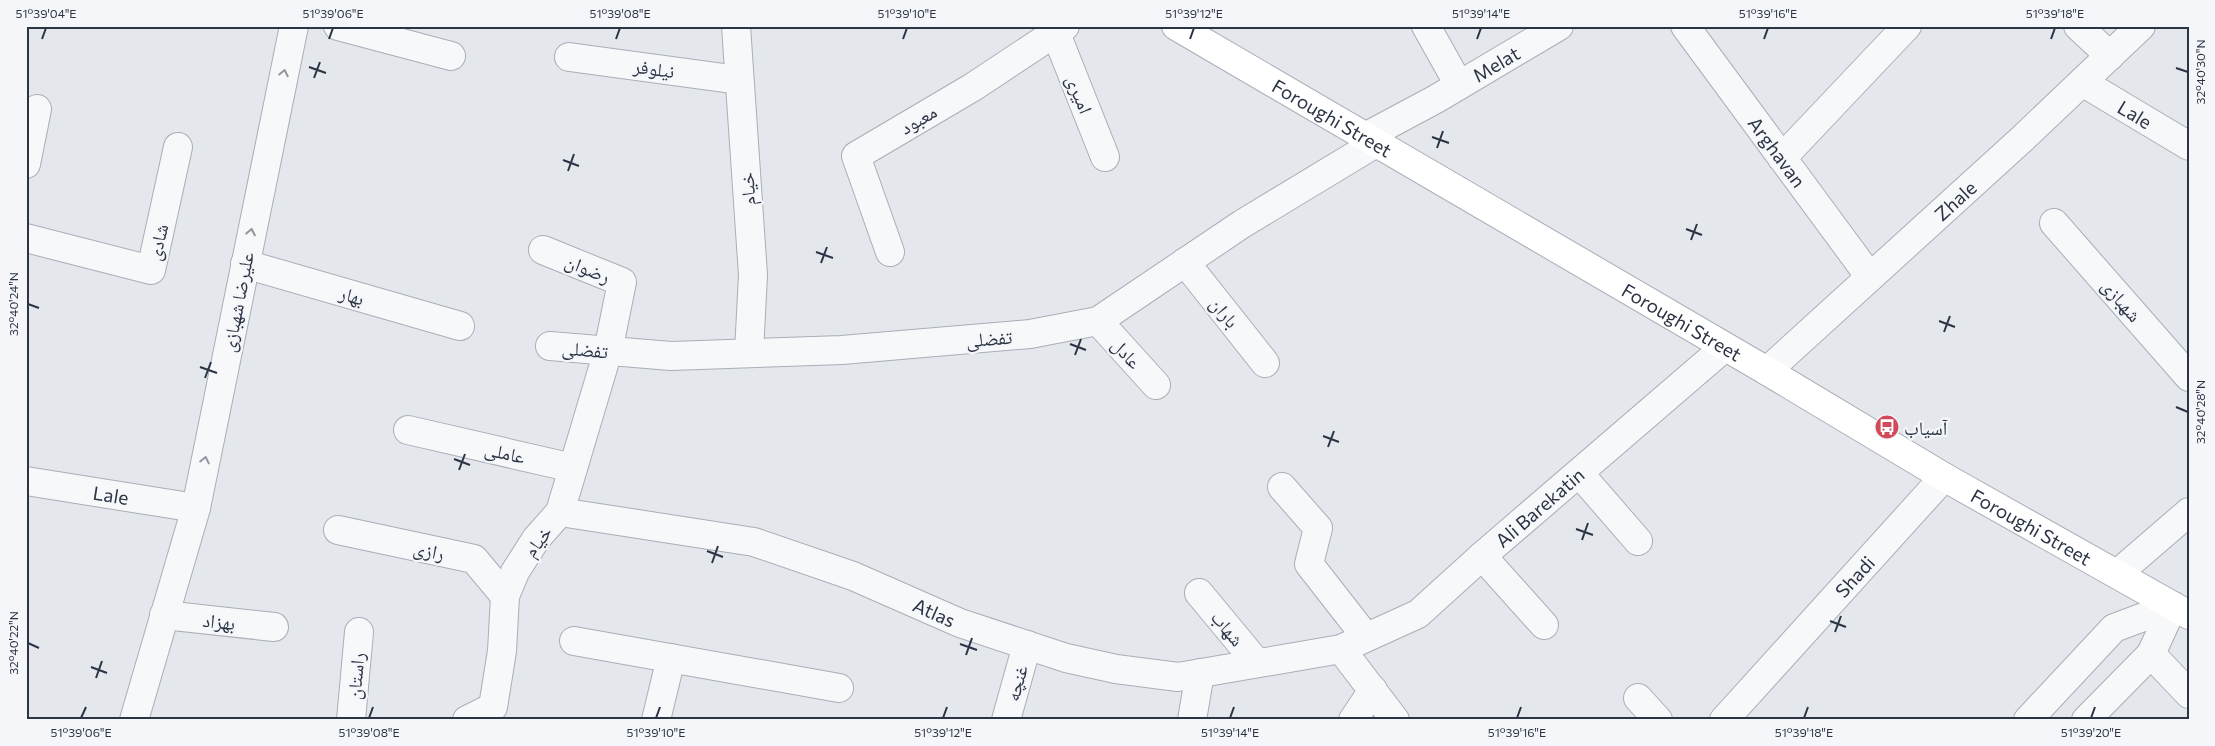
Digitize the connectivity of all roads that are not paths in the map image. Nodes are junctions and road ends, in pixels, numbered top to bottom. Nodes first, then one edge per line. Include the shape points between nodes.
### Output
1 (294, 26) edge
2 (338, 26) edge
3 (736, 26) edge
4 (1176, 26) edge
5 (1426, 26) edge
6 (1559, 26) edge
7 (1685, 26) edge
8 (1907, 26) edge
9 (2078, 26) edge
10 (2141, 26) edge
11 (1060, 29) edge
12 (451, 56) dead end
13 (568, 56) dead end
14 (2110, 56) junction
15 (739, 80) junction
16 (2082, 82) junction
17 (1458, 85) junction
18 (37, 109) dead end
19 (1370, 140) junction
20 (2189, 146) edge
21 (178, 147) dead end
22 (1105, 156) dead end
23 (1782, 158) junction
24 (26, 164) edge
25 (2054, 223) dead end
26 (26, 238) edge
27 (543, 250) dead end
28 (890, 252) dead end
29 (1184, 262) junction
30 (245, 264) junction
31 (1870, 277) junction
32 (1098, 321) junction
33 (460, 326) dead end
34 (550, 346) dead end
35 (1725, 347) junction
36 (608, 351) junction
37 (749, 352) junction
38 (1265, 363) dead end
39 (1767, 371) junction
40 (2189, 377) edge
41 (1156, 385) dead end
42 (408, 430) dead end
43 (573, 468) junction
44 (1579, 473) junction
45 (1944, 477) junction
46 (26, 481) edge
47 (1282, 487) dead end
48 (196, 508) junction
49 (560, 512) junction
50 (2189, 512) edge
51 (338, 530) dead end
52 (1638, 541) dead end
53 (1482, 556) junction
54 (2117, 574) junction
55 (1198, 592) dead end
56 (505, 596) junction
57 (2181, 611) edge
58 (164, 615) junction
59 (1544, 625) dead end
60 (274, 627) dead end
61 (359, 632) dead end
62 (1366, 637) junction
63 (574, 641) dead end
64 (1027, 646) junction
65 (1341, 649) junction
66 (2151, 654) junction
67 (671, 658) junction
68 (1257, 663) junction
69 (1200, 673) junction
70 (839, 688) dead end
71 (1373, 690) junction
72 (2189, 694) edge
73 (1638, 698) dead end
74 (134, 720) edge
75 (351, 720) edge
76 (468, 720) edge
77 (656, 720) edge
78 (1006, 720) edge
79 (1192, 720) edge
80 (1353, 720) edge
81 (1395, 720) edge
82 (1658, 720) edge
83 (1724, 720) edge
84 (2028, 720) edge
85 (2086, 720) edge

30 -> 1 street, علیرضا شهبازی
2 - 12 street
3 - 15 street, خیام
4 - 19 main road, Foroughi Street
5 - 17 street, Melat
6 - 17 street, Melat
7 - 23 street, Arghavan
8 - 23 street
9 - 14 street
10 - 14 street, Zhale
11 - 22 street, امیری
11 - 28 street, معبود via 974,87 856,156
13 - 15 street, نیلوفر
14 - 16 street, Zhale
15 - 37 street, خیام via 753,275
16 - 20 street, Lale
16 - 31 street, Zhale
17 - 19 street, Melat
18 - 24 street
19 - 29 street, تفضلی
19 - 35 main road, Foroughi Street
21 - 26 street, شادی via 151,270
23 - 31 street, Arghavan
25 - 40 street, شهبازی
27 - 36 street, رضوان via 622,282
29 - 32 street, تفضلی
29 - 38 street, باران
30 - 33 street, بهار
48 -> 30 street, علیرضا شهبازی
31 - 39 street, Zhale
32 - 37 street, تفضلی via 1030,334 842,350
32 - 41 street, عادل
34 - 36 street, تفضلی
35 - 39 main road, Foroughi Street
35 - 44 street, Ali Barekatin
36 - 37 street, تفضلی via 671,356
36 - 43 street, خیام
39 - 45 main road, Foroughi Street
42 - 43 street, عاملی
43 - 49 street, خیام
44 - 52 street
44 - 53 street, Ali Barekatin
45 - 54 main road, Foroughi Street
45 - 83 street, Shadi
46 - 48 street, Lale
47 - 62 street via 1318,528 1309,564
48 - 58 street, علیرضا شهبازی
49 - 56 street, خیام via 536,539 515,572
49 - 64 street, Atlas via 754,542 853,576 960,623
50 - 54 street
51 - 56 street, رازی via 474,559
53 - 59 street
53 - 62 street, Ali Barekatin via 1418,614
54 - 57 main road, Foroughi Street
55 - 68 street, شهاب
56 - 76 street, خیام via 502,651 493,707
57 - 66 street
57 - 84 street via 2114,628
58 - 60 street, بهزاد
58 - 74 street, علیرضا شهبازی
61 - 75 street, راستان
62 - 65 street, Ali Barekatin
63 - 67 street
64 - 69 street, Atlas via 1116,670 1178,677
64 - 78 street, غنچه
65 - 68 street, Atlas
65 - 71 street
66 - 72 street
66 - 85 street
67 - 70 street
67 - 77 street
68 - 69 street, Atlas
69 - 79 street
71 - 80 street
71 - 81 street
73 - 82 street

